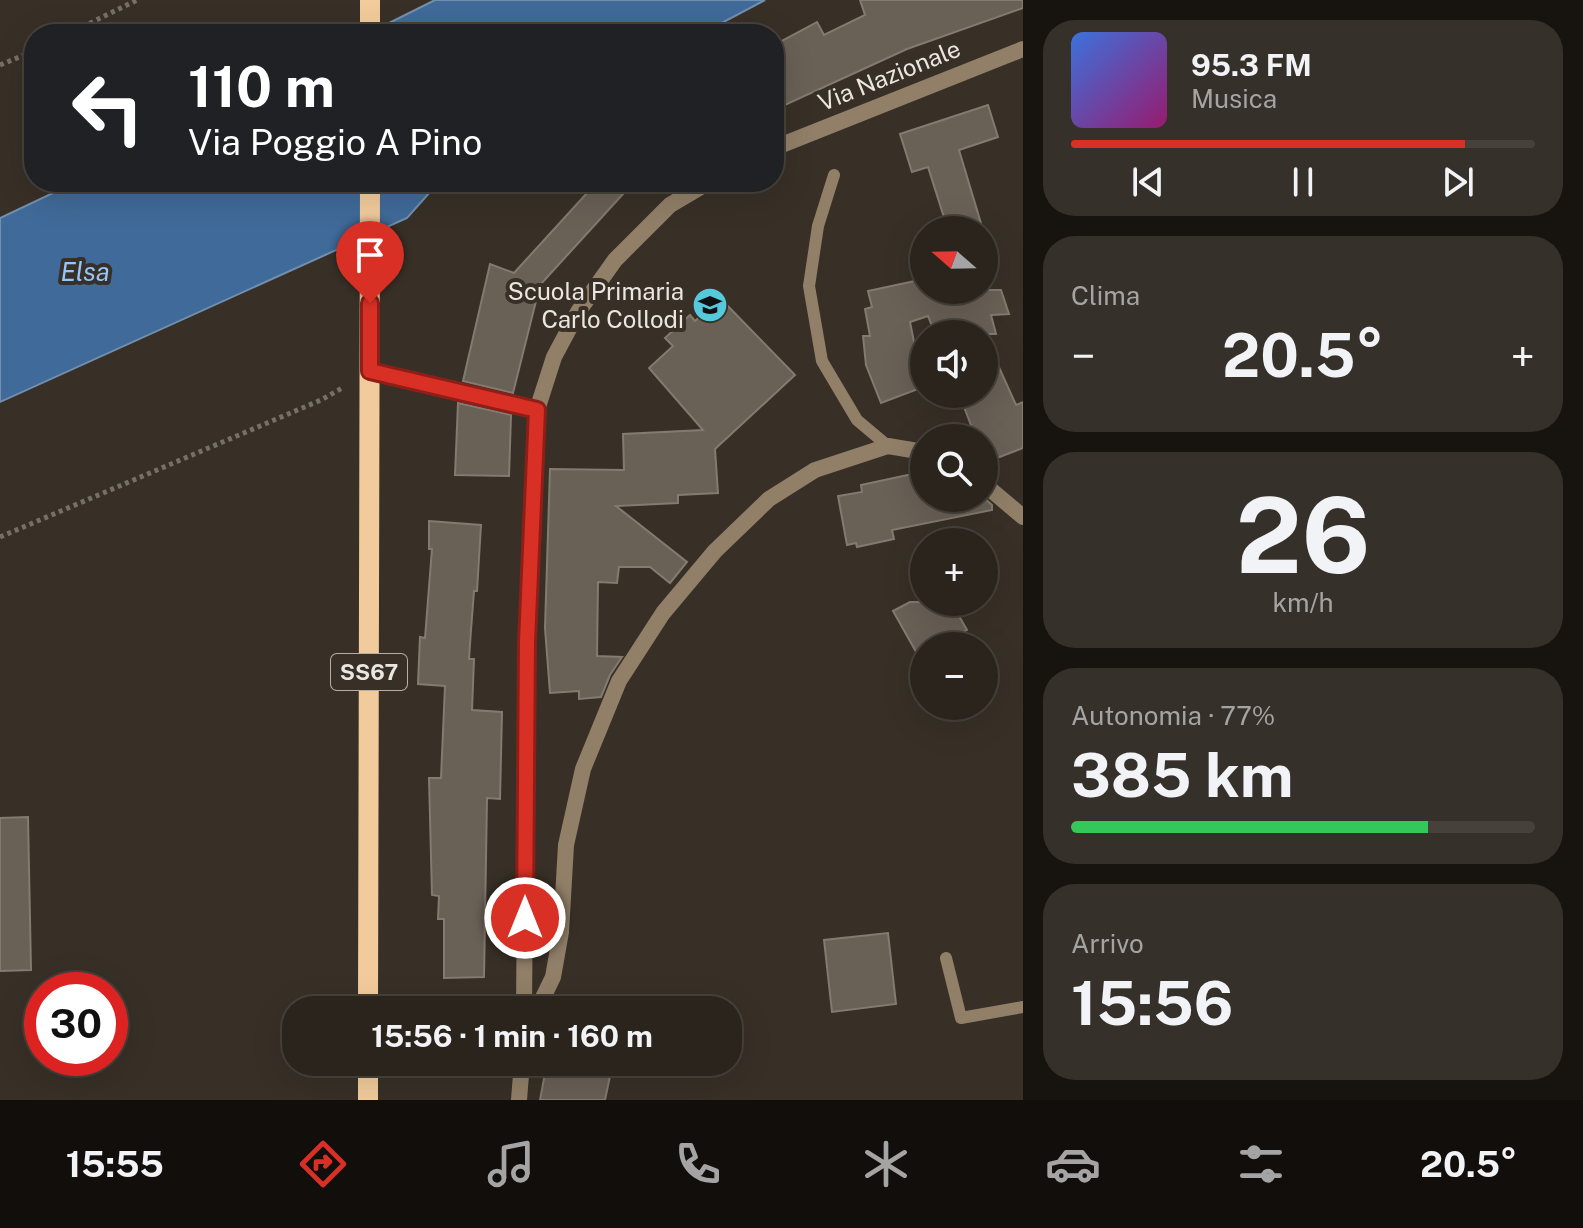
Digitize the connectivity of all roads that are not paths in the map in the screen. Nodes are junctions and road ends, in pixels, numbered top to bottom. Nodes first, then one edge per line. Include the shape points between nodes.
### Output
1 (370, 0) edge
2 (370, 24) edge
3 (1023, 49) edge
4 (784, 144) edge
5 (834, 175) dead end
6 (370, 192) edge
7 (692, 192) edge
8 (370, 371) junction
9 (537, 410) junction
10 (888, 446) junction
11 (910, 450) edge
12 (998, 496) edge
13 (1023, 517) edge
14 (946, 958) dead end
15 (368, 996) edge
16 (524, 996) edge
17 (544, 996) edge
18 (1023, 1007) edge
19 (368, 1076) edge
20 (521, 1076) edge
21 (368, 1100) edge
22 (519, 1100) edge

1 - 2 main road
3 - 4 street, Via Nazionale
5 - 10 lane via 818,226 809,286 822,361 857,420
6 - 8 main road, SS67
7 - 9 street via 670,205 615,260 578,312 554,357
8 - 9 street
8 - 15 main road, SS67
9 - 16 street via 527,642
10 - 11 street
10 - 17 street via 815,470 769,499 715,551 663,613 619,681 583,769 566,845 561,932
12 - 13 street
14 - 18 lane via 961,1018
19 - 21 main road
20 - 22 street

